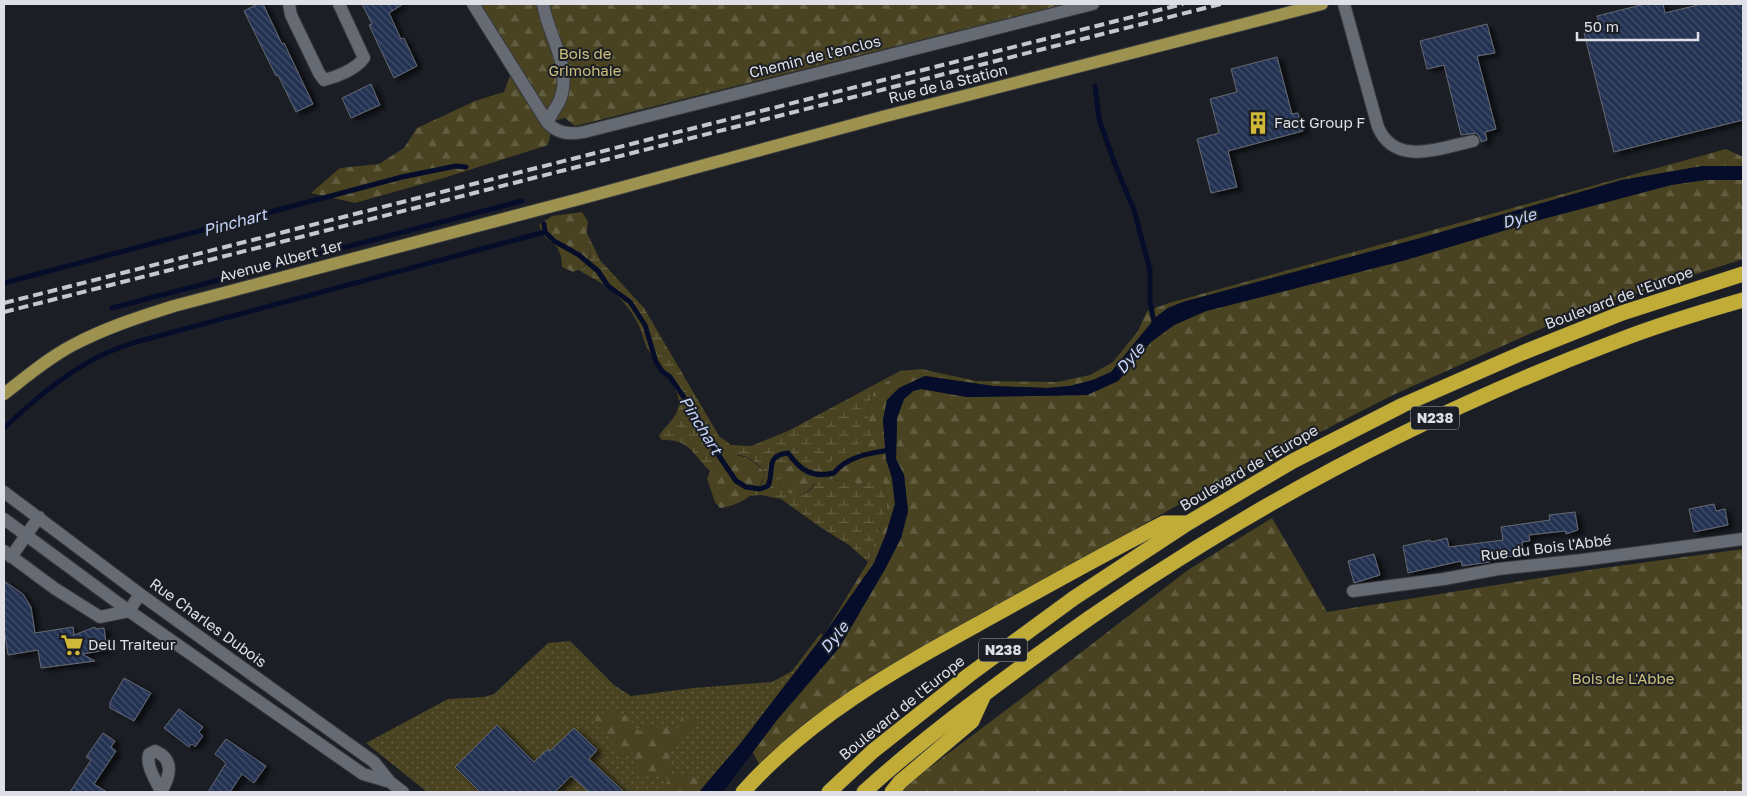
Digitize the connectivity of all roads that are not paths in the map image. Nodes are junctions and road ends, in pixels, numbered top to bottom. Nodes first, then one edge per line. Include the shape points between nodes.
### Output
1 (288, 4) edge
2 (339, 4) edge
3 (473, 4) edge
4 (543, 4) edge
5 (1093, 4) edge
6 (1322, 4) edge
7 (1344, 4) edge
8 (547, 122) junction
9 (1473, 141) dead end
10 (583, 198) joint
11 (1743, 274) edge
12 (1743, 300) edge
13 (4, 394) edge
14 (4, 492) edge
15 (39, 517) junction
16 (4, 519) edge
17 (1188, 523) junction
18 (26, 535) junction
19 (1743, 539) edge
20 (8, 554) edge
21 (1353, 591) dead end
22 (140, 594) junction
23 (128, 611) junction
24 (984, 694) junction
25 (387, 787) edge
26 (403, 792) edge
27 (743, 792) edge
28 (829, 792) edge
29 (864, 792) edge
30 (892, 792) edge

1 - 2 street via 324,80 360,64 364,58
3 - 8 street
4 - 8 street via 564,79 559,101
5 - 8 street, Chemin de l'enclos via 584,132 565,133
6 - 10 main road, Rue de la Station
7 - 9 street via 1378,127 1388,144 1408,152 1421,152
10 - 13 main road, Avenue Albert 1er via 123,322 72,346
11 - 17 highway, Boulevard de l'Europe / N238 via 1622,313 1403,405 1293,461
12 - 24 highway, N238 via 1619,340 1533,374 1414,428 1308,482 1146,579
14 - 15 street, Rue Charles Dubois
15 - 18 street
15 - 22 street, Rue Charles Dubois
16 - 18 street, Rue Charles Dubois
17 - 27 highway via 1164,523 890,673 800,737
17 - 28 highway, Boulevard de l'Europe / N238 via 1074,598 969,675 873,751
18 - 20 street
18 - 23 street, Rue Charles Dubois
19 - 21 street, Rue du Bois l'Abbé via 1498,569 1444,580
20 - 23 street via 100,617
22 - 23 street
22 - 25 street, Rue Charles Dubois via 374,762
23 - 25 street, Rue Charles Dubois
24 - 29 highway, N238
24 - 30 highway via 972,721
25 - 26 street, Rue Charles Dubois

